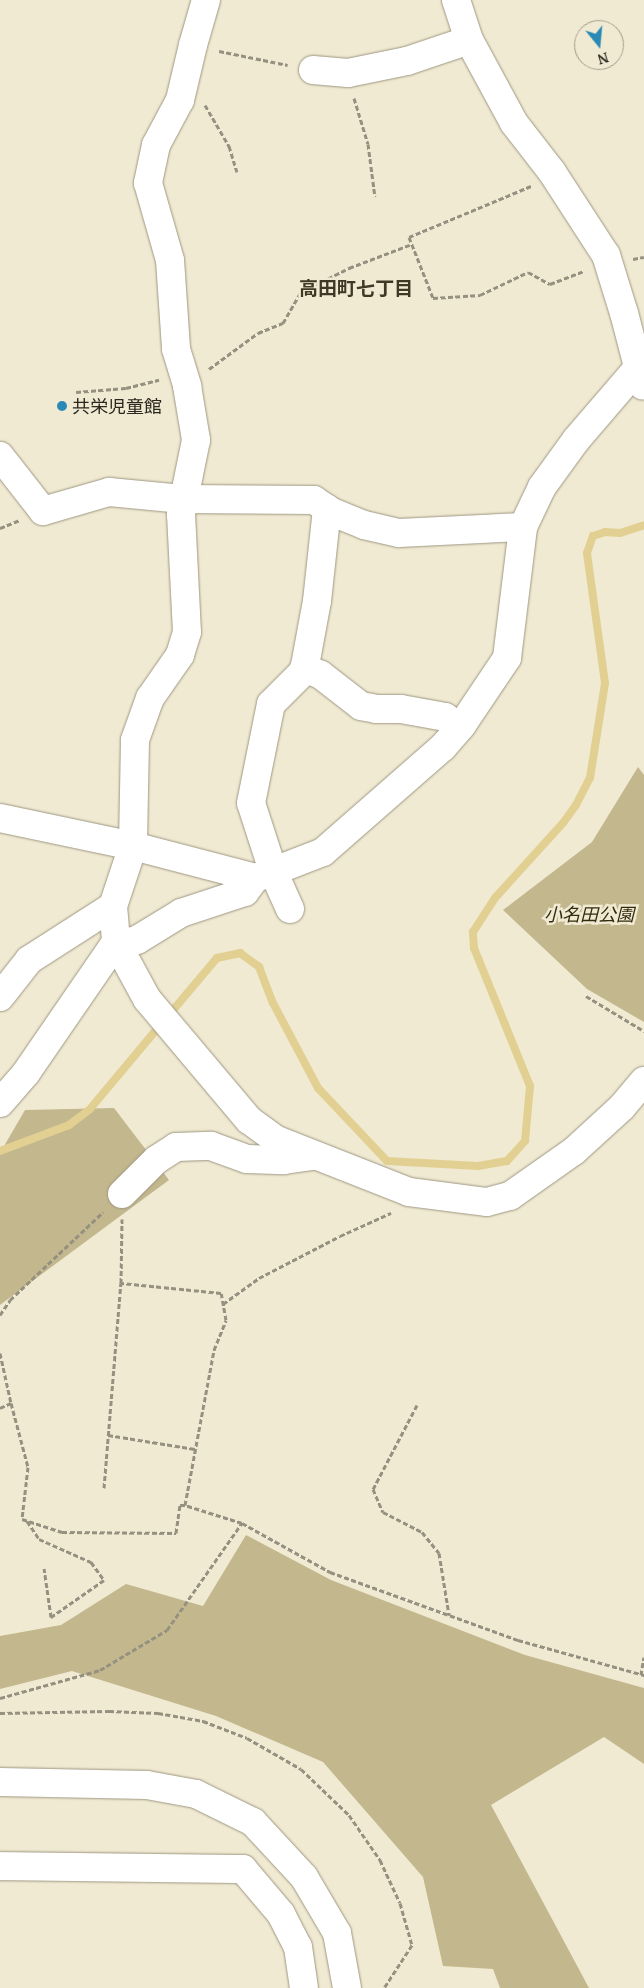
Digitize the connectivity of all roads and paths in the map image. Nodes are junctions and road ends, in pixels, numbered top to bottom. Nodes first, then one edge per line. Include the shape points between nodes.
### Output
1 (206, 0) edge
2 (456, 0) edge
3 (469, 40) junction
4 (192, 45) junction
5 (314, 70) joint
6 (187, 72) junction
7 (344, 73) junction
8 (237, 172) dead end
9 (552, 172) junction
10 (375, 197) dead end
11 (412, 244) junction
12 (644, 257) edge
13 (608, 262) junction
14 (185, 378) junction
15 (640, 378) edge
16 (76, 392) dead end
17 (0, 456) edge
18 (183, 499) junction
19 (328, 509) junction
20 (523, 527) junction
21 (304, 668) junction
22 (460, 727) junction
23 (0, 818) edge
24 (133, 846) junction
25 (264, 874) junction
26 (113, 906) junction
27 (290, 909) dead end
28 (117, 944) junction
29 (0, 996) edge
30 (586, 996) dead end
31 (644, 1031) edge
32 (644, 1082) edge
33 (0, 1103) edge
34 (313, 1156) junction
35 (122, 1194) junction
36 (399, 1211) dead end
37 (120, 1283) junction
38 (223, 1304) junction
39 (0, 1315) edge
40 (0, 1353) edge
41 (11, 1403) junction
42 (417, 1404) dead end
43 (0, 1408) edge
44 (108, 1435) junction
45 (195, 1449) junction
46 (104, 1488) dead end
47 (186, 1505) junction
48 (27, 1520) junction
49 (242, 1523) junction
50 (44, 1568) dead end
51 (449, 1615) junction
52 (644, 1657) edge
53 (642, 1675) edge
54 (0, 1698) edge
55 (0, 1782) edge
56 (0, 1866) edge
57 (304, 1988) edge
58 (347, 1988) edge

1 - 4 street
2 - 3 street
3 - 7 street via 407,61
3 - 9 street via 514,123
4 - 5 path
4 - 6 street
5 - 7 street
6 - 8 path via 229,146
6 - 14 street via 180,100 156,144 148,183 170,260 176,349
7 - 10 path via 368,144
9 - 11 path via 527,189 410,237
9 - 13 street
11 - 13 path via 433,298 480,296 528,272 550,284
11 - 14 path via 349,268 301,292 283,323 258,333
12 - 13 path via 620,263
13 - 15 street
14 - 16 path
14 - 18 street via 196,440
15 - 20 street via 576,440 542,487
17 - 18 street via 43,511 109,492
18 - 19 street via 314,500
18 - 24 street via 187,632 180,655 150,698 135,740
19 - 20 street via 364,525 399,533
19 - 21 street via 317,601
20 - 22 street via 507,658
21 - 22 street via 321,675 361,706 445,717
21 - 25 street via 272,704 251,803
22 - 25 street via 443,747 323,852
23 - 24 street
24 - 25 street
24 - 26 street
25 - 27 street
25 - 28 street via 245,892 181,913 137,940
26 - 28 street
26 - 29 street via 29,960
28 - 33 street via 26,1072
28 - 34 street via 154,1007 249,1120 277,1140
30 - 31 path
32 - 34 street via 574,1152 510,1196 487,1202 409,1192
34 - 35 street via 284,1160 247,1159 210,1146 176,1147 156,1160
35 - 37 path
35 - 39 path via 10,1300
36 - 38 path via 340,1236 259,1278
37 - 38 path via 221,1293
37 - 44 path
38 - 45 path via 226,1320 214,1350
40 - 41 path
41 - 43 path
41 - 48 path via 28,1467 22,1519
42 - 51 path via 373,1489 383,1512 422,1532 439,1554
44 - 45 path
44 - 46 path
45 - 47 path
47 - 48 path via 180,1504 176,1533 62,1532
47 - 49 path
48 - 50 path via 39,1539 90,1562 104,1580 51,1617
49 - 51 path via 330,1572
49 - 54 path via 167,1630 100,1670
51 - 53 path via 518,1640
52 - 53 path
55 - 58 street via 147,1785 196,1794 253,1822 304,1877 337,1933
56 - 57 street via 243,1869 281,1914 298,1947

